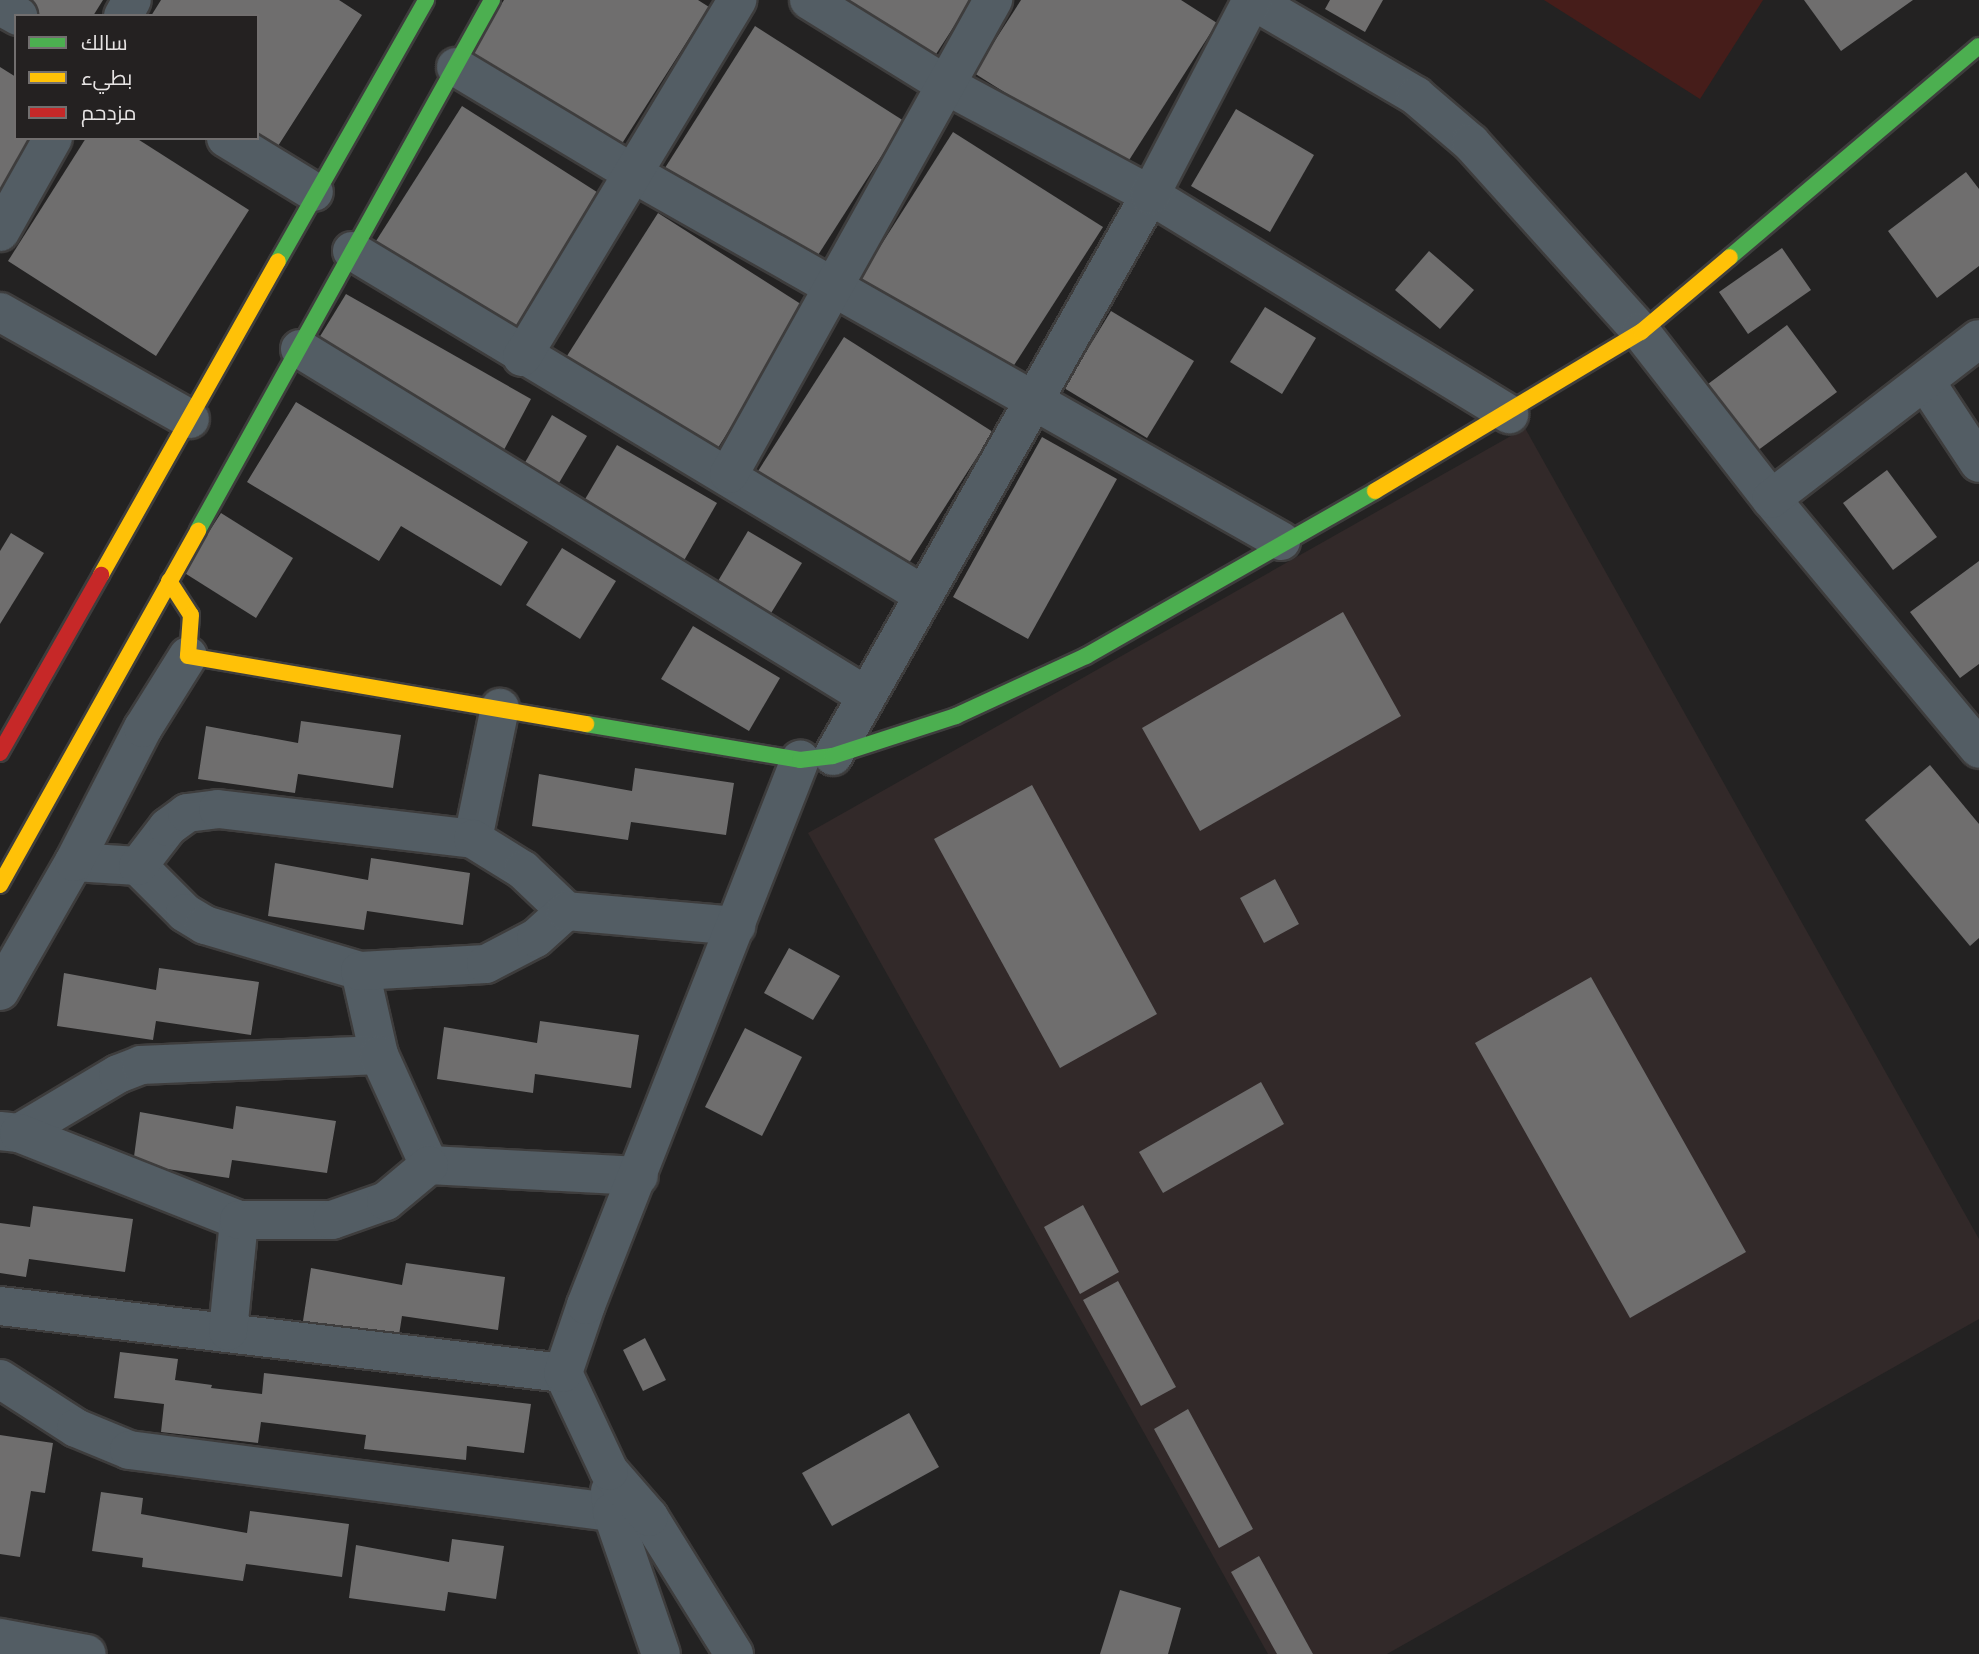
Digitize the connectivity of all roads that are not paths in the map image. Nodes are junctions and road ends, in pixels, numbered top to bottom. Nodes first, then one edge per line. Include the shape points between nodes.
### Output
1 (492, 0) edge
2 (737, 0) edge
3 (809, 0) edge
4 (993, 0) edge
5 (1252, 0) edge
6 (422, 1) edge
7 (1979, 47) edge
8 (456, 67) junction
9 (946, 85) junction
10 (52, 140) edge
11 (229, 140) edge
12 (634, 174) junction
13 (314, 192) junction
14 (1150, 195) junction
15 (0, 232) edge
16 (352, 251) junction
17 (836, 289) junction
18 (0, 312) edge
19 (1641, 332) junction
20 (1979, 339) edge
21 (300, 349) junction
22 (522, 357) junction
23 (1925, 381) junction
24 (1032, 397) junction
25 (1508, 414) junction
26 (190, 419) junction
27 (1979, 463) edge
28 (729, 474) junction
29 (1771, 499) junction
30 (1281, 541) junction
31 (169, 582) junction
32 (922, 594) junction
33 (188, 656) junction
34 (865, 695) junction
35 (500, 708) junction
36 (1979, 749) edge
37 (0, 753) edge
38 (817, 758) junction
39 (473, 839) junction
40 (74, 862) junction
41 (138, 866) junction
42 (0, 885) edge
43 (566, 911) junction
44 (736, 926) junction
45 (360, 971) junction
46 (0, 991) edge
47 (379, 1055) junction
48 (9, 1132) edge
49 (429, 1166) junction
50 (639, 1176) junction
51 (239, 1220) junction
52 (0, 1306) edge
53 (229, 1331) junction
54 (563, 1373) junction
55 (0, 1379) edge
56 (630, 1515) junction
57 (0, 1638) edge
58 (87, 1654) edge
59 (662, 1654) edge
60 (734, 1654) edge

1 - 8 street
2 - 12 street
3 - 9 street
4 - 9 street
5 - 14 street
5 - 19 street via 1370,66 1448,122
6 - 13 street
7 - 19 street
8 - 12 street
8 - 16 street
9 - 14 street
9 - 17 street
10 - 15 street
11 - 13 street
12 - 17 street
12 - 22 street
13 - 26 street
14 - 24 street
14 - 25 street
16 - 21 street
16 - 22 street
17 - 24 street
17 - 28 street
18 - 26 street
19 - 25 street
19 - 29 street
20 - 23 street
21 - 31 street
21 - 34 street
22 - 28 street
23 - 27 street
23 - 29 street
24 - 30 street
24 - 32 street
25 - 30 street
26 - 37 street
28 - 32 street
29 - 36 street
30 - 38 street via 1028,685 956,716
31 - 33 street via 191,615
31 - 42 street
32 - 34 street
33 - 35 street
33 - 40 street via 143,728
34 - 38 street
35 - 38 street
35 - 39 street
38 - 44 street
39 - 41 street via 218,809 187,813 169,827
39 - 43 street via 523,870
40 - 41 street
40 - 46 street
41 - 45 street via 185,913 205,925
43 - 44 street
43 - 45 street via 536,939 486,964
44 - 50 street
45 - 47 street
47 - 48 street via 141,1065
47 - 49 street
48 - 51 street
49 - 50 street
49 - 51 street via 386,1201 345,1217
50 - 54 street
51 - 53 street
52 - 53 street
53 - 54 street
54 - 56 street
55 - 56 street via 76,1429 129,1450
56 - 59 street
56 - 60 street
57 - 58 street

